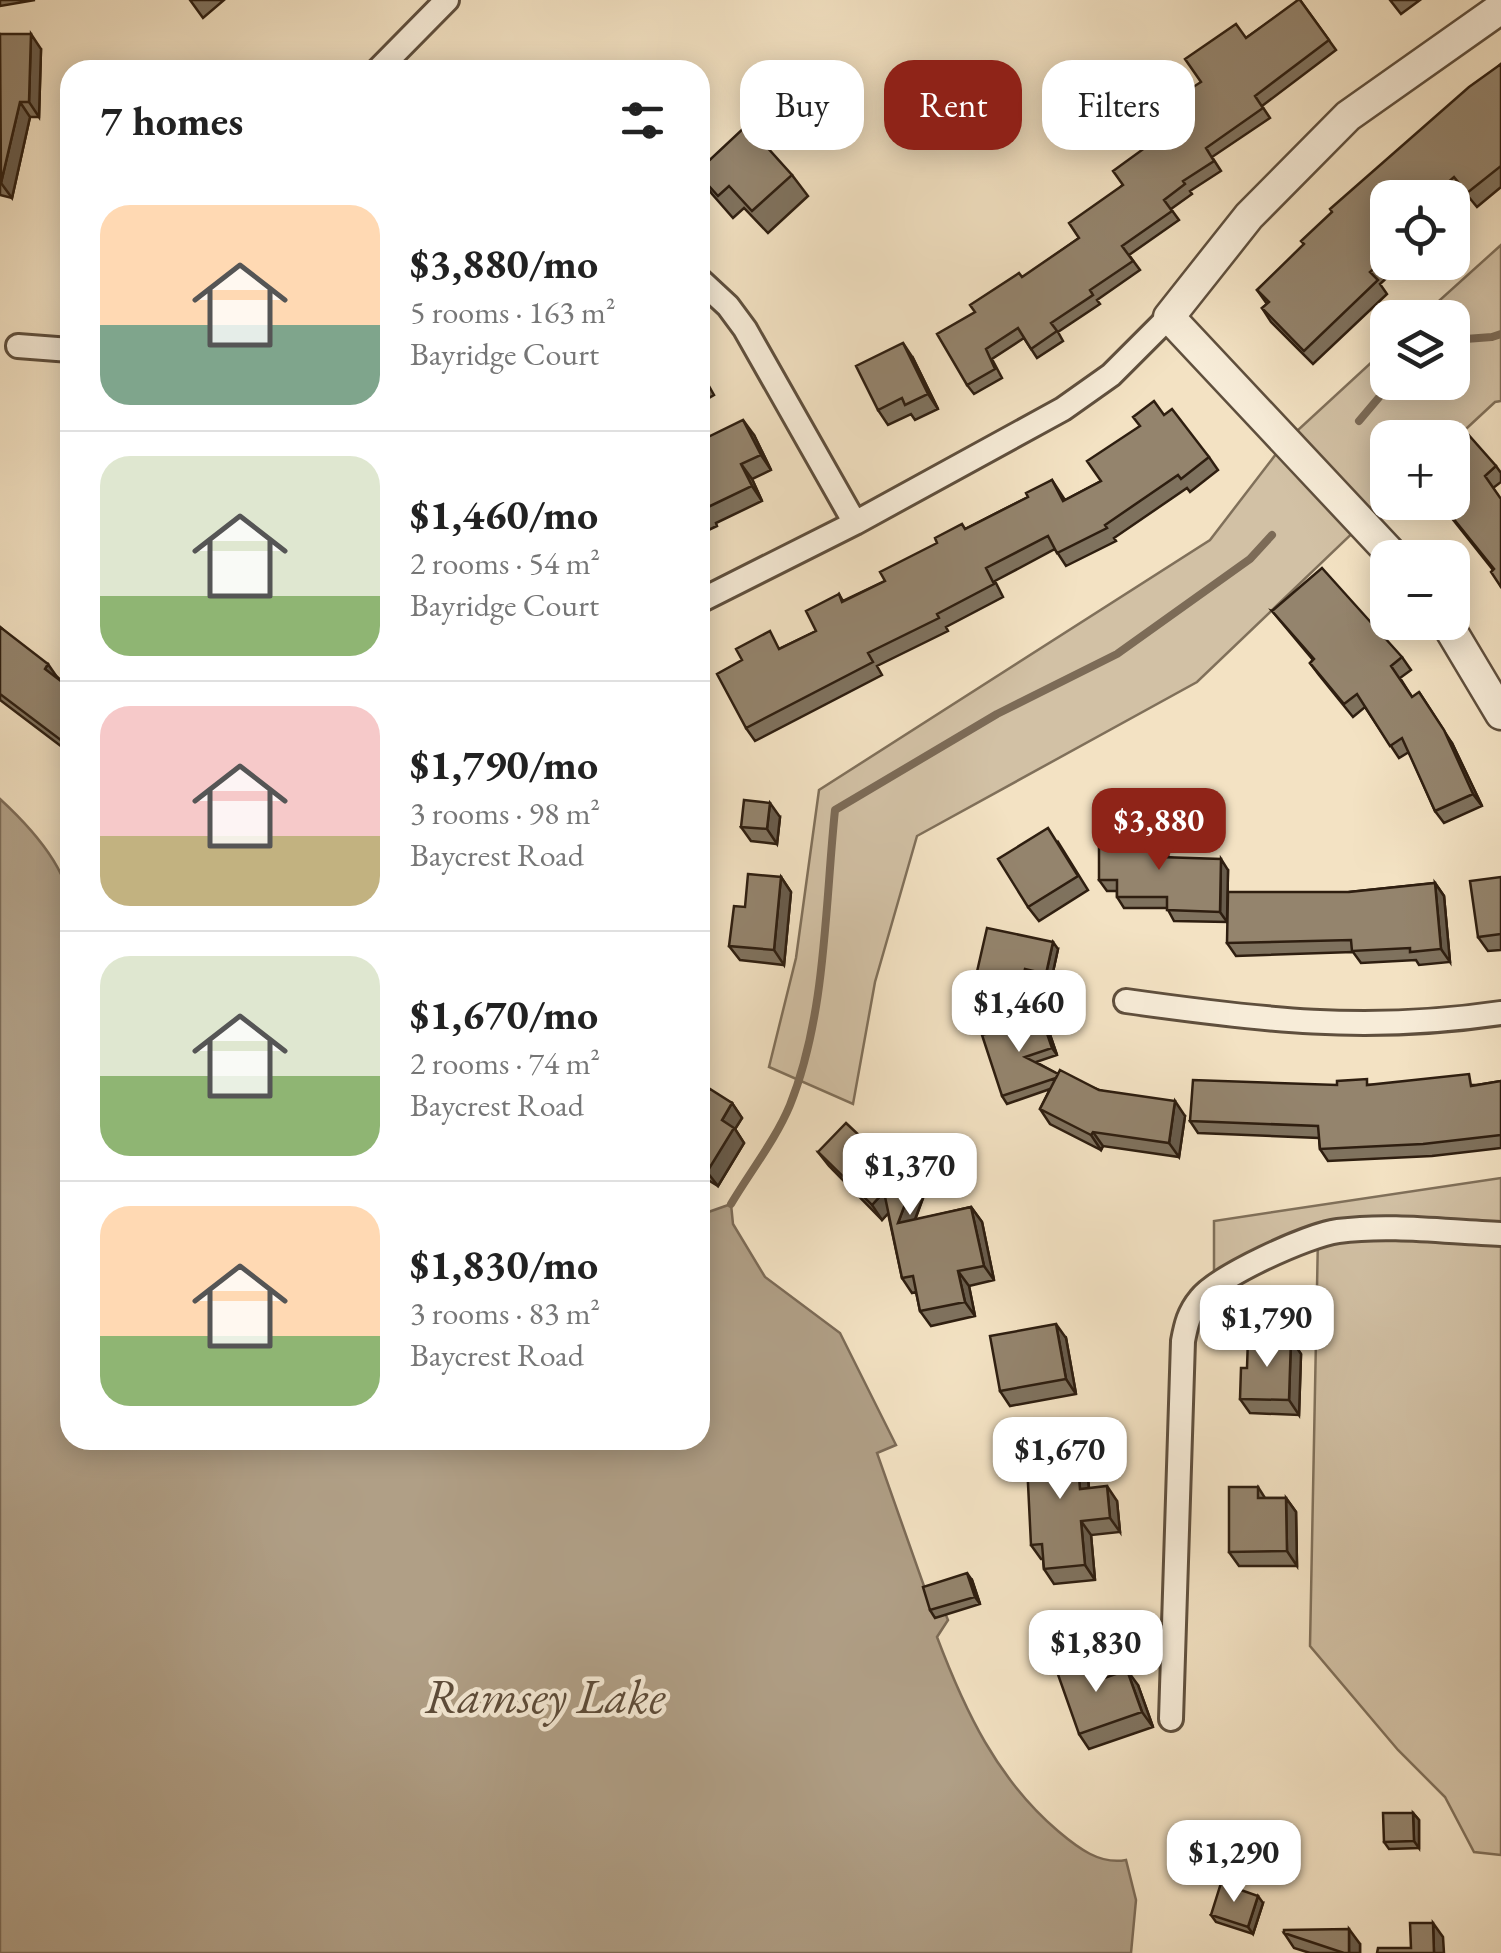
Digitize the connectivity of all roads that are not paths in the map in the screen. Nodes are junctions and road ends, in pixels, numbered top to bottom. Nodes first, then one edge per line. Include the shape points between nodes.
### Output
1 (446, 0) edge
2 (1501, 8) edge
3 (388, 60) edge
4 (710, 289) edge
5 (1169, 316) junction
6 (18, 346) dead end
7 (60, 349) edge
8 (856, 523) junction
9 (1378, 540) edge
10 (710, 596) edge
11 (1457, 640) edge
12 (1501, 714) edge
13 (1126, 1001) dead end
14 (1501, 1013) edge
15 (1501, 1234) edge
16 (1171, 1719) dead end

1 - 3 street
2 - 5 street via 1348,116 1249,216
4 - 8 street via 745,329
5 - 8 street via 1111,375 1062,410
5 - 9 street
6 - 7 street
8 - 10 street
11 - 12 street
13 - 14 street via 1305,1024 1394,1025
15 - 16 street via 1334,1231 1214,1284 1198,1301 1183,1341

